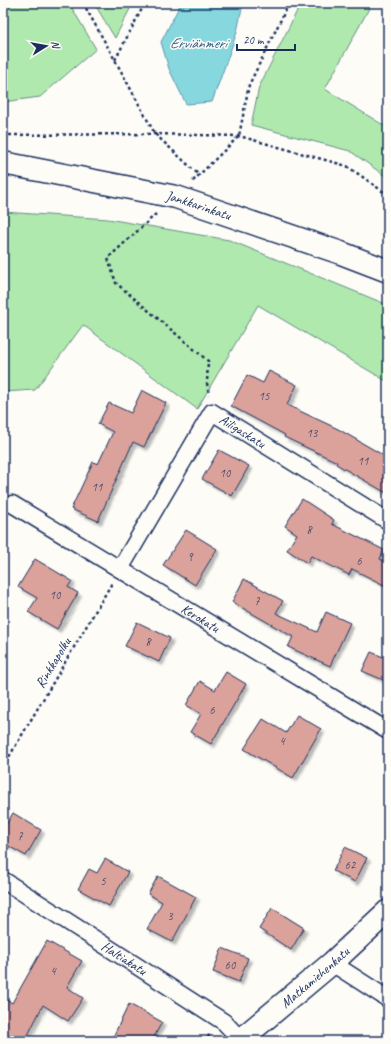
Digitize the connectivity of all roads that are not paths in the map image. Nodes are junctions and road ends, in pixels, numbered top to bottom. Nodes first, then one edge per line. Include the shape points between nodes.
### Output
1 (3, 163) edge
2 (388, 271) edge
3 (12, 504) dead end
4 (388, 521) edge
5 (120, 569) junction
6 (388, 731) edge
7 (3, 880) edge
8 (388, 911) edge
9 (332, 963) junction
10 (388, 999) edge
11 (240, 1040) edge

1 - 2 street, Jankkarinkatu via 176,197
3 - 5 street, Kerokatu
4 - 5 street, Ailigaskatu via 212,412
5 - 6 street, Kerokatu
7 - 11 street, Haltiakatu via 224,1022
8 - 9 street, Matkamiehenkatu
9 - 10 street
9 - 11 street, Matkamiehenkatu

